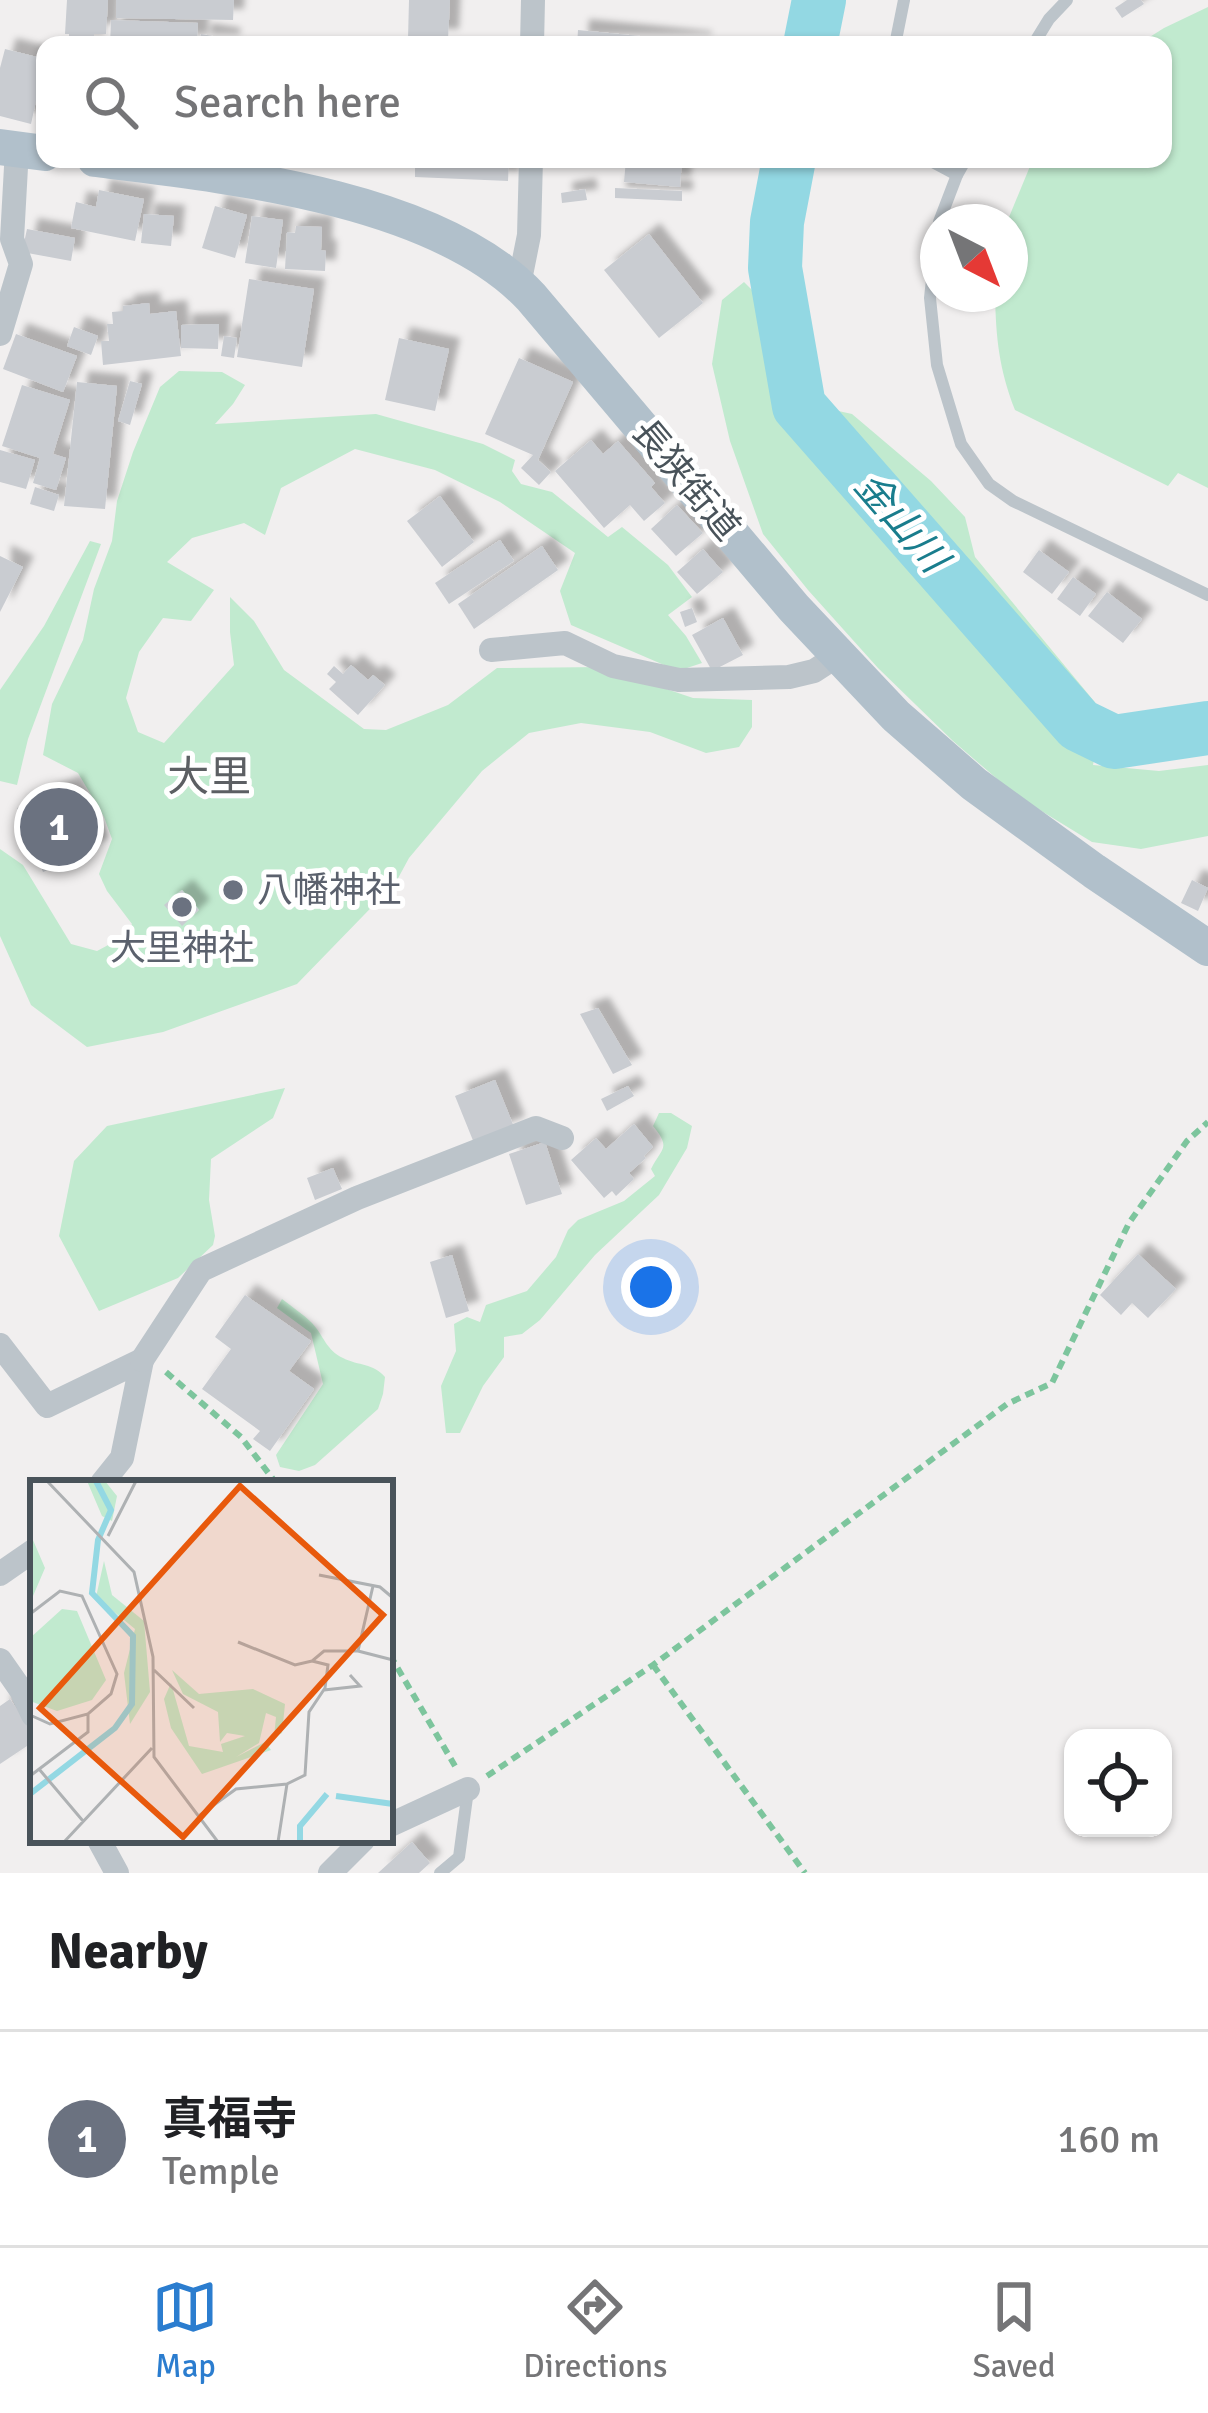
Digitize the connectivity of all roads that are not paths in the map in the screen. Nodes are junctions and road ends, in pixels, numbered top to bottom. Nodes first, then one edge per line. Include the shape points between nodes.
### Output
1 (533, 0) edge
2 (904, 0) edge
3 (1066, 0) edge
4 (532, 36) edge
5 (897, 36) edge
6 (1039, 36) edge
7 (20, 150) edge
8 (155, 168) edge
9 (530, 168) edge
10 (944, 168) edge
11 (961, 168) edge
12 (957, 175) junction
13 (946, 204) edge
14 (519, 284) junction
15 (931, 312) edge
16 (0, 334) edge
17 (1208, 596) edge
18 (491, 650) dead end
19 (837, 656) junction
20 (1208, 948) edge
21 (562, 1138) dead end
22 (0, 1345) edge
23 (142, 1360) junction
24 (104, 1480) edge
25 (30, 1553) edge
26 (0, 1574) edge
27 (0, 1660) edge
28 (30, 1709) edge
29 (468, 1789) joint
30 (393, 1824) edge
31 (101, 1843) edge
32 (360, 1843) edge
33 (117, 1873) edge
34 (330, 1873) edge
35 (440, 1873) edge

1 - 4 street
2 - 5 lane
3 - 6 lane
7 - 16 street via 12,239 21,264
8 - 14 main road, 長狭街道 via 396,216 469,249
9 - 14 street via 530,235
10 - 12 lane
11 - 12 lane
12 - 13 lane
14 - 19 main road, 長狭街道
15 - 17 lane via 937,365 961,444 989,484
18 - 19 street via 565,643 614,666 679,680 789,677
19 - 20 main road, 長狭街道 via 974,784
21 - 23 street via 536,1128 466,1153 201,1270
22 - 23 street via 46,1406
23 - 24 street via 122,1458
25 - 26 street
27 - 28 street
29 - 30 street
29 - 35 lane via 459,1857
31 - 33 street
32 - 34 street

